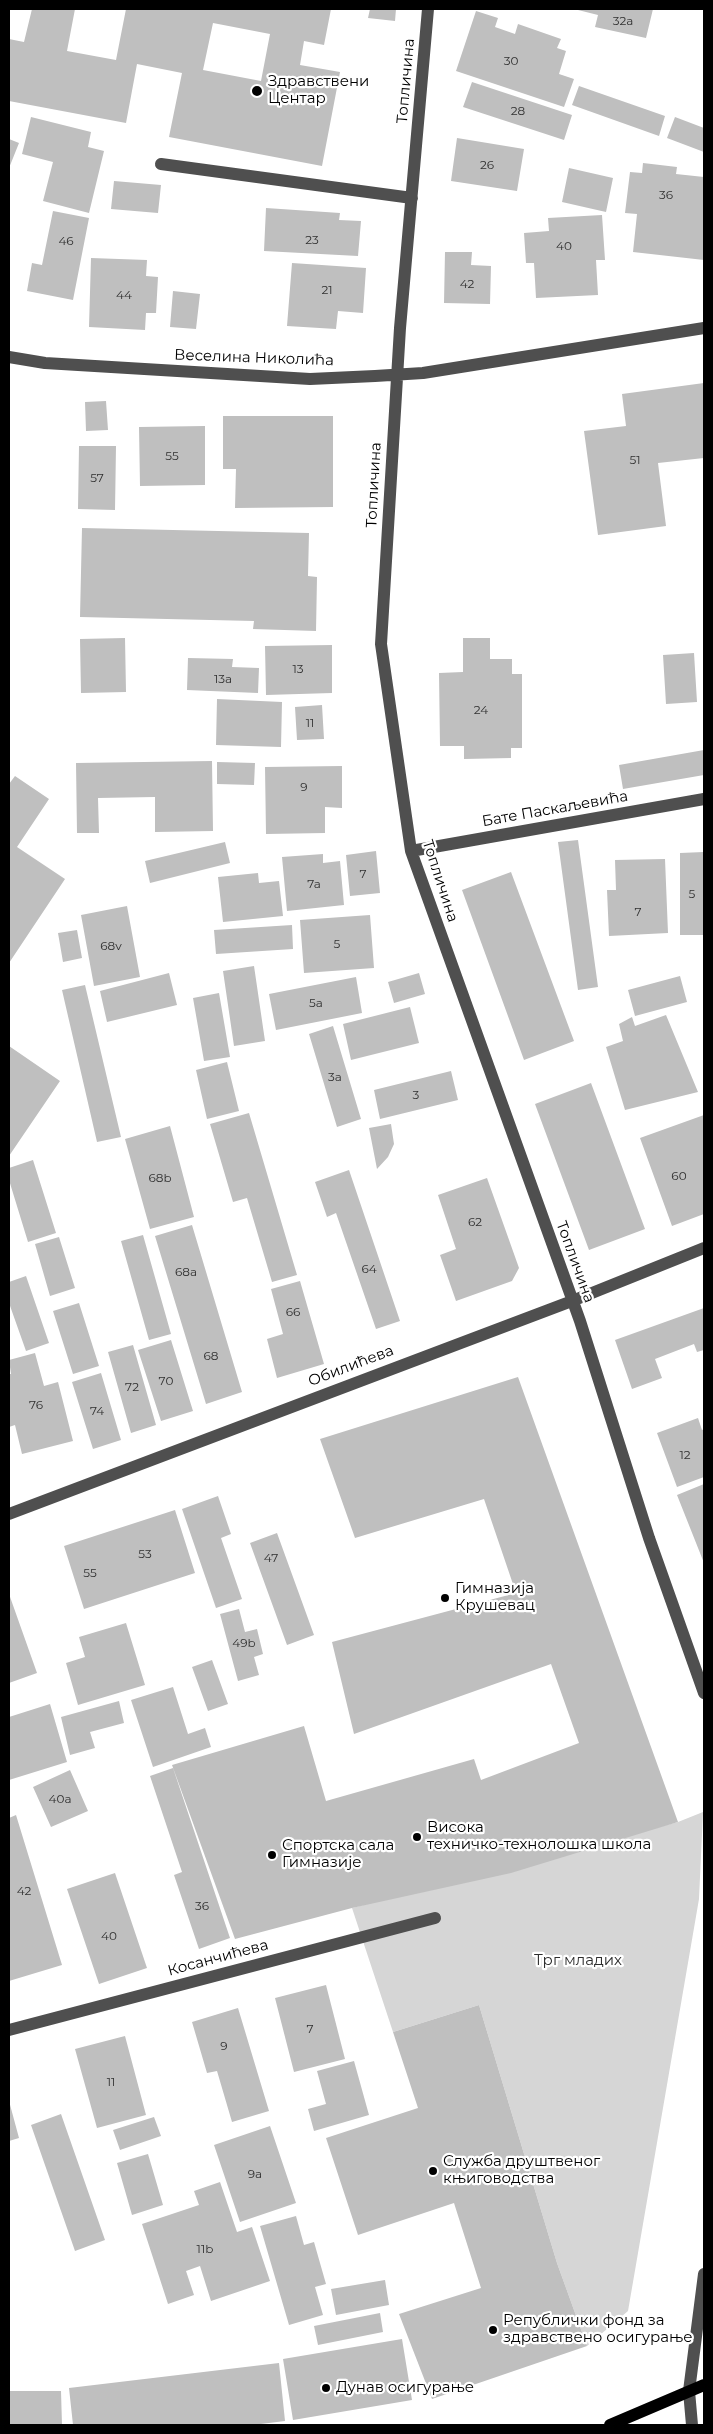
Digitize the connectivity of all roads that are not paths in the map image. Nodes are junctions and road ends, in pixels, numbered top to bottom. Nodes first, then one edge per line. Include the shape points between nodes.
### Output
1 (428, 9) edge
2 (161, 164) dead end
3 (412, 198) junction
4 (704, 328) edge
5 (9, 356) edge
6 (397, 375) junction
7 (704, 799) edge
8 (411, 851) junction
9 (704, 1248) edge
10 (572, 1301) junction
11 (9, 1514) edge
12 (704, 1693) edge
13 (435, 1918) dead end
14 (9, 2030) edge
15 (704, 2274) edge
16 (704, 2385) edge
17 (689, 2391) junction
18 (610, 2425) edge
19 (692, 2425) edge

1 - 3 street, Топличина
2 - 3 street
3 - 6 street, Топличина
4 - 6 street, Веселина Николића
5 - 6 street, Веселина Николића via 45,363 310,379
6 - 8 street, Топличина via 381,644
7 - 8 street, Бате Паскаљевића
8 - 10 street, Топличина
9 - 10 street, Обилићева
10 - 11 street, Обилићева
10 - 12 street, Топличина via 649,1538
13 - 14 street, Косанчићева
15 - 17 street
16 - 17 main road
17 - 18 main road
17 - 19 street

